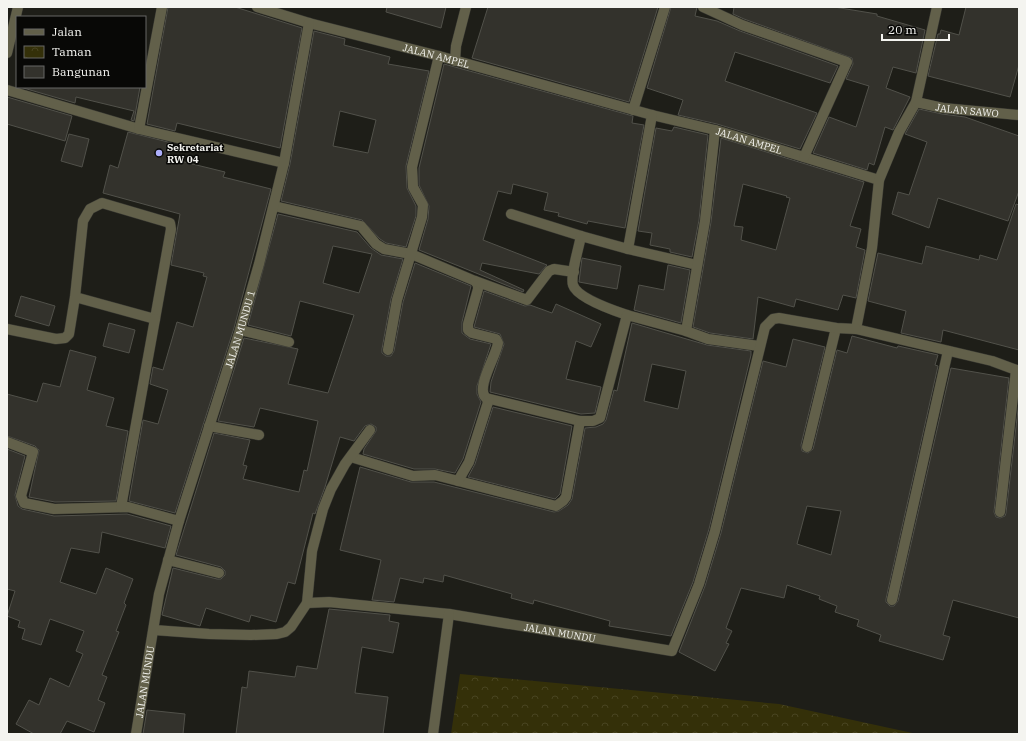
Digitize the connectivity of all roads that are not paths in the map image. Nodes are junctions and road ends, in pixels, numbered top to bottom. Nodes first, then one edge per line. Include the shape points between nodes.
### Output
1 (18, 7) edge
2 (162, 7) edge
3 (257, 7) edge
4 (466, 7) edge
5 (665, 7) edge
6 (703, 7) edge
7 (937, 7) edge
8 (284, 11) edge
9 (310, 23) junction
10 (7, 53) edge
11 (439, 56) junction
12 (455, 61) junction
13 (7, 90) edge
14 (916, 102) junction
15 (633, 110) junction
16 (652, 115) junction
17 (1019, 115) edge
18 (139, 128) junction
19 (715, 130) junction
20 (804, 157) junction
21 (284, 163) junction
22 (879, 180) junction
23 (274, 206) junction
24 (511, 214) dead end
25 (581, 236) junction
26 (628, 249) junction
27 (411, 254) junction
28 (697, 265) junction
29 (574, 272) junction
30 (475, 281) junction
31 (75, 297) junction
32 (627, 315) junction
33 (155, 320) junction
34 (836, 328) junction
35 (7, 329) edge
36 (856, 329) junction
37 (240, 330) junction
38 (686, 331) junction
39 (289, 342) dead end
40 (759, 346) junction
41 (388, 350) dead end
42 (948, 351) junction
43 (1018, 370) edge
44 (489, 399) junction
45 (580, 421) junction
46 (209, 426) junction
47 (370, 430) dead end
48 (259, 435) dead end
49 (7, 442) edge
50 (807, 447) dead end
51 (351, 457) junction
52 (458, 481) junction
53 (120, 507) junction
54 (1000, 512) dead end
55 (179, 521) junction
56 (168, 560) junction
57 (219, 572) dead end
58 (892, 600) dead end
59 (307, 603) junction
60 (449, 614) junction
61 (154, 630) junction
62 (136, 734) edge
63 (433, 734) edge

1 - 10 street
2 - 18 street
3 - 8 street, JALAN AMPEL
4 - 12 street via 456,46
5 - 15 street
6 - 20 street via 742,25 846,62
7 - 14 street
8 - 9 street, JALAN AMPEL
9 - 11 street, JALAN AMPEL
9 - 21 street, JALAN MUNDU 1
11 - 12 street, JALAN AMPEL
11 - 27 street via 412,167 413,187 423,205 422,218
12 - 15 street, JALAN AMPEL
13 - 18 street
14 - 17 street, JALAN SAWO via 943,108
14 - 22 street via 899,132
15 - 16 street, JALAN AMPEL
16 - 19 street, JALAN AMPEL
16 - 26 street
18 - 21 street
19 - 20 street, JALAN AMPEL
19 - 28 street via 705,221
20 - 22 street, JALAN AMPEL
21 - 23 street, JALAN MUNDU 1
22 - 36 street via 872,248
23 - 27 street via 361,226 376,244 384,249
23 - 37 street, JALAN MUNDU 1
24 - 25 street
25 - 26 street
25 - 29 street
26 - 28 street
27 - 30 street
27 - 41 street via 397,300
28 - 38 street
29 - 30 street via 554,269 526,300
29 - 32 street via 572,285 575,288 595,303
30 - 44 street via 478,289 468,330 496,339 498,343 482,387 484,396
31 - 33 street
31 - 33 street via 84,221 90,209 96,204 118,207 169,222 171,226
31 - 35 street via 71,329 65,338 56,339
32 - 38 street
32 - 45 street via 600,418
33 - 53 street
34 - 36 street
34 - 40 street via 773,319 765,327
34 - 50 street
36 - 42 street
37 - 39 street
37 - 46 street, JALAN MUNDU 1
38 - 40 street via 708,339
40 - 60 street, JALAN MUNDU via 754,377 715,531 699,584 672,651
42 - 43 street via 1000,363
42 - 58 street
43 - 54 street
44 - 45 street
44 - 52 street via 469,462
45 - 52 street via 566,497 556,506
46 - 48 street
46 - 55 street, JALAN MUNDU 1
47 - 51 street
49 - 53 street via 33,452 21,496 24,503 54,509 91,510
51 - 52 street via 413,476 435,475
51 - 59 street via 331,489 317,530 312,551
53 - 55 street
55 - 56 street, JALAN MUNDU 1
56 - 57 street
56 - 61 street, JALAN MUNDU 1 via 159,594
59 - 60 street, JALAN MUNDU via 329,602
59 - 61 street via 292,627 277,634 210,634
60 - 63 street
61 - 62 street, JALAN MUNDU

